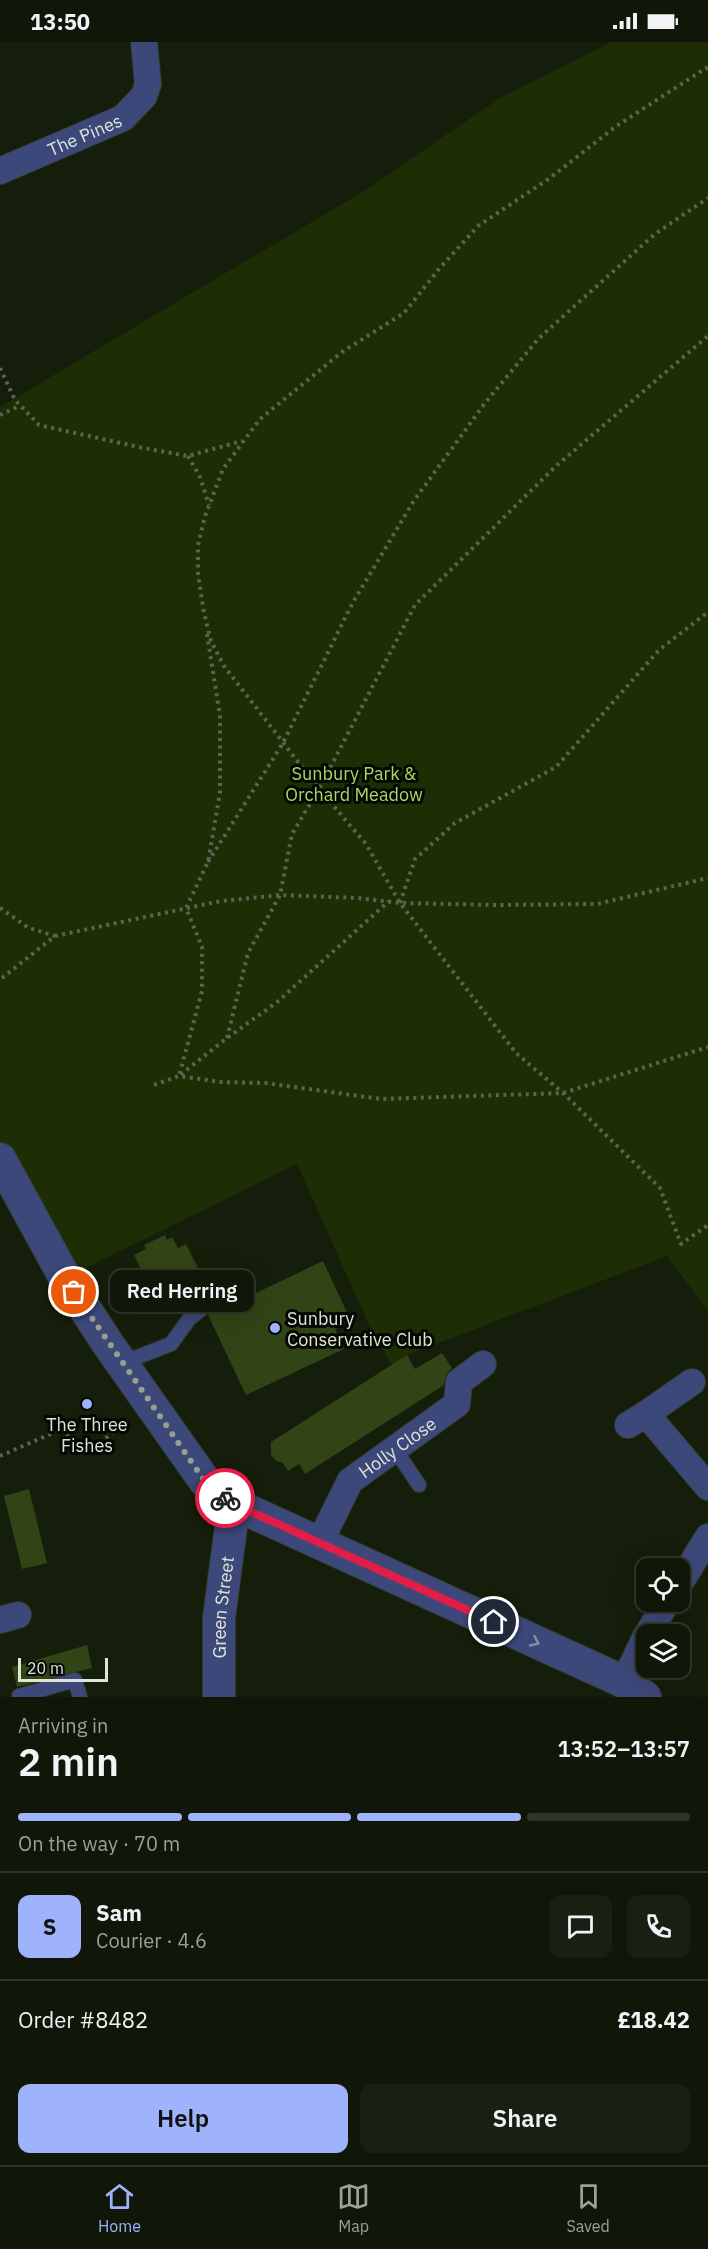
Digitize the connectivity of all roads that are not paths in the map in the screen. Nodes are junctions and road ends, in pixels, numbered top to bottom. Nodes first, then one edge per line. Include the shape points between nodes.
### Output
1 (144, 42) edge
2 (0, 171) edge
3 (5, 1180) edge
4 (220, 1294) dead end
5 (122, 1363) junction
6 (483, 1364) dead end
7 (692, 1382) dead end
8 (394, 1448) junction
9 (419, 1485) dead end
10 (708, 1487) edge
11 (234, 1504) junction
12 (708, 1537) edge
13 (320, 1542) junction
14 (690, 1566) edge
15 (635, 1690) edge
16 (19, 1696) edge
17 (80, 1697) edge
18 (219, 1697) edge

1 - 2 street, The Pines via 148,84 144,96 123,118
3 - 5 street
4 - 5 lane via 189,1319 171,1344
5 - 11 street via 204,1480
6 - 8 street, Holly Close via 459,1382 457,1404
7 - 10 street via 637,1420
8 - 9 lane
8 - 13 street, Holly Close via 350,1481
11 - 13 street
11 - 18 street, Green Street via 219,1618
12 - 14 street
13 -> 15 street
16 - 17 lane via 75,1680

